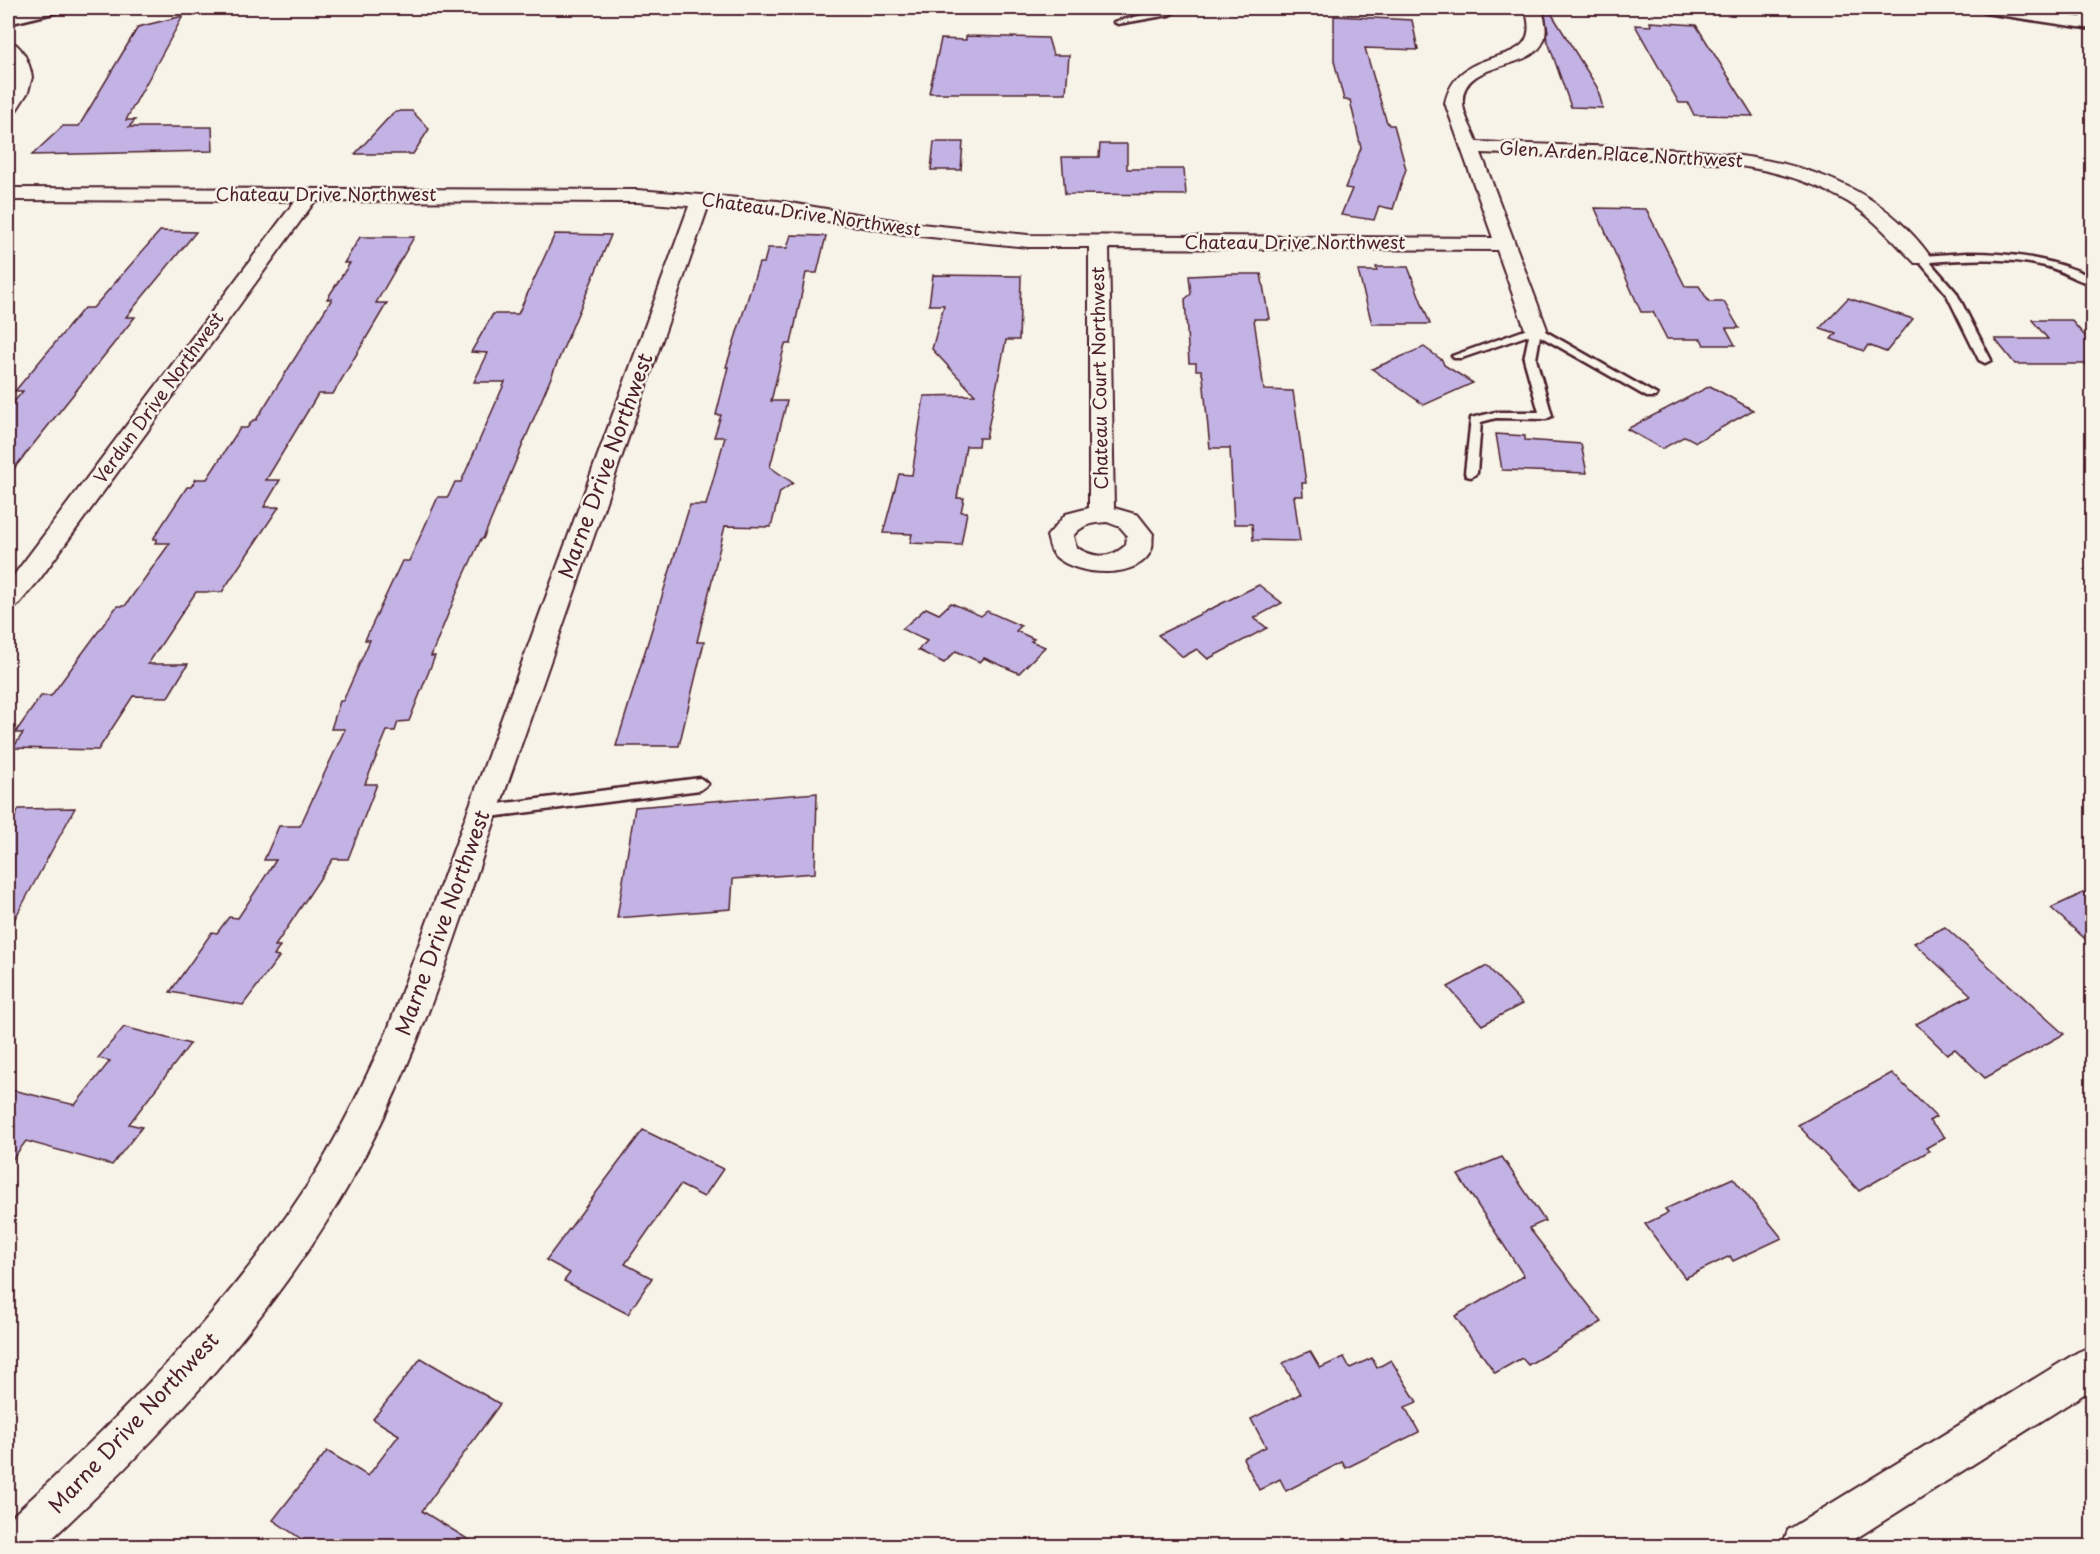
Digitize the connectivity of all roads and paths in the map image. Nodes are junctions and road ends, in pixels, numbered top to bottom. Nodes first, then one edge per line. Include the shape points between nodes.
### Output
1 (52, 8) edge
2 (1177, 8) edge
3 (1533, 8) edge
4 (1985, 8) edge
5 (2087, 18) edge
6 (8, 19) edge
7 (1118, 22) dead end
8 (8, 45) edge
9 (8, 110) edge
10 (1470, 147) junction
11 (8, 194) edge
12 (309, 195) junction
13 (701, 200) junction
14 (1099, 242) junction
15 (1506, 244) junction
16 (1922, 260) junction
17 (2092, 281) edge
18 (1536, 329) junction
19 (1458, 356) dead end
20 (1985, 360) dead end
21 (1651, 395) dead end
22 (1471, 473) dead end
23 (1102, 514) dead end
24 (8, 600) edge
25 (700, 784) dead end
26 (483, 812) junction
27 (2092, 1366) edge
28 (12, 1546) edge
29 (1804, 1546) edge

1 - 6 main road
2 - 7 lane
3 - 10 street via 1539,28 1534,43 1478,68 1458,84 1454,103
4 - 5 main road
8 - 9 street via 21,60 25,74
10 - 15 street
10 - 16 street, Glen Arden Place Northwest via 1707,156 1764,164 1808,176 1848,194 1875,212
11 - 12 street, Chateau Drive Northwest
12 - 13 street, Chateau Drive Northwest via 638,196
12 - 24 street, Verdun Drive Northwest
13 - 14 street, Chateau Drive Northwest via 778,207 963,236
13 - 26 street, Marne Drive Northwest
14 - 15 street, Chateau Drive Northwest
14 - 23 street, Chateau Court Northwest
15 - 18 street
16 - 17 lane via 1994,255 2031,259 2068,267
16 - 20 lane via 1951,292
18 - 19 lane
18 - 21 lane
18 - 22 lane via 1530,359 1546,416 1496,415 1475,420
25 - 26 lane
26 - 28 street, Marne Drive Northwest via 404,1032 363,1124 304,1223 203,1355 67,1497
27 - 29 street

